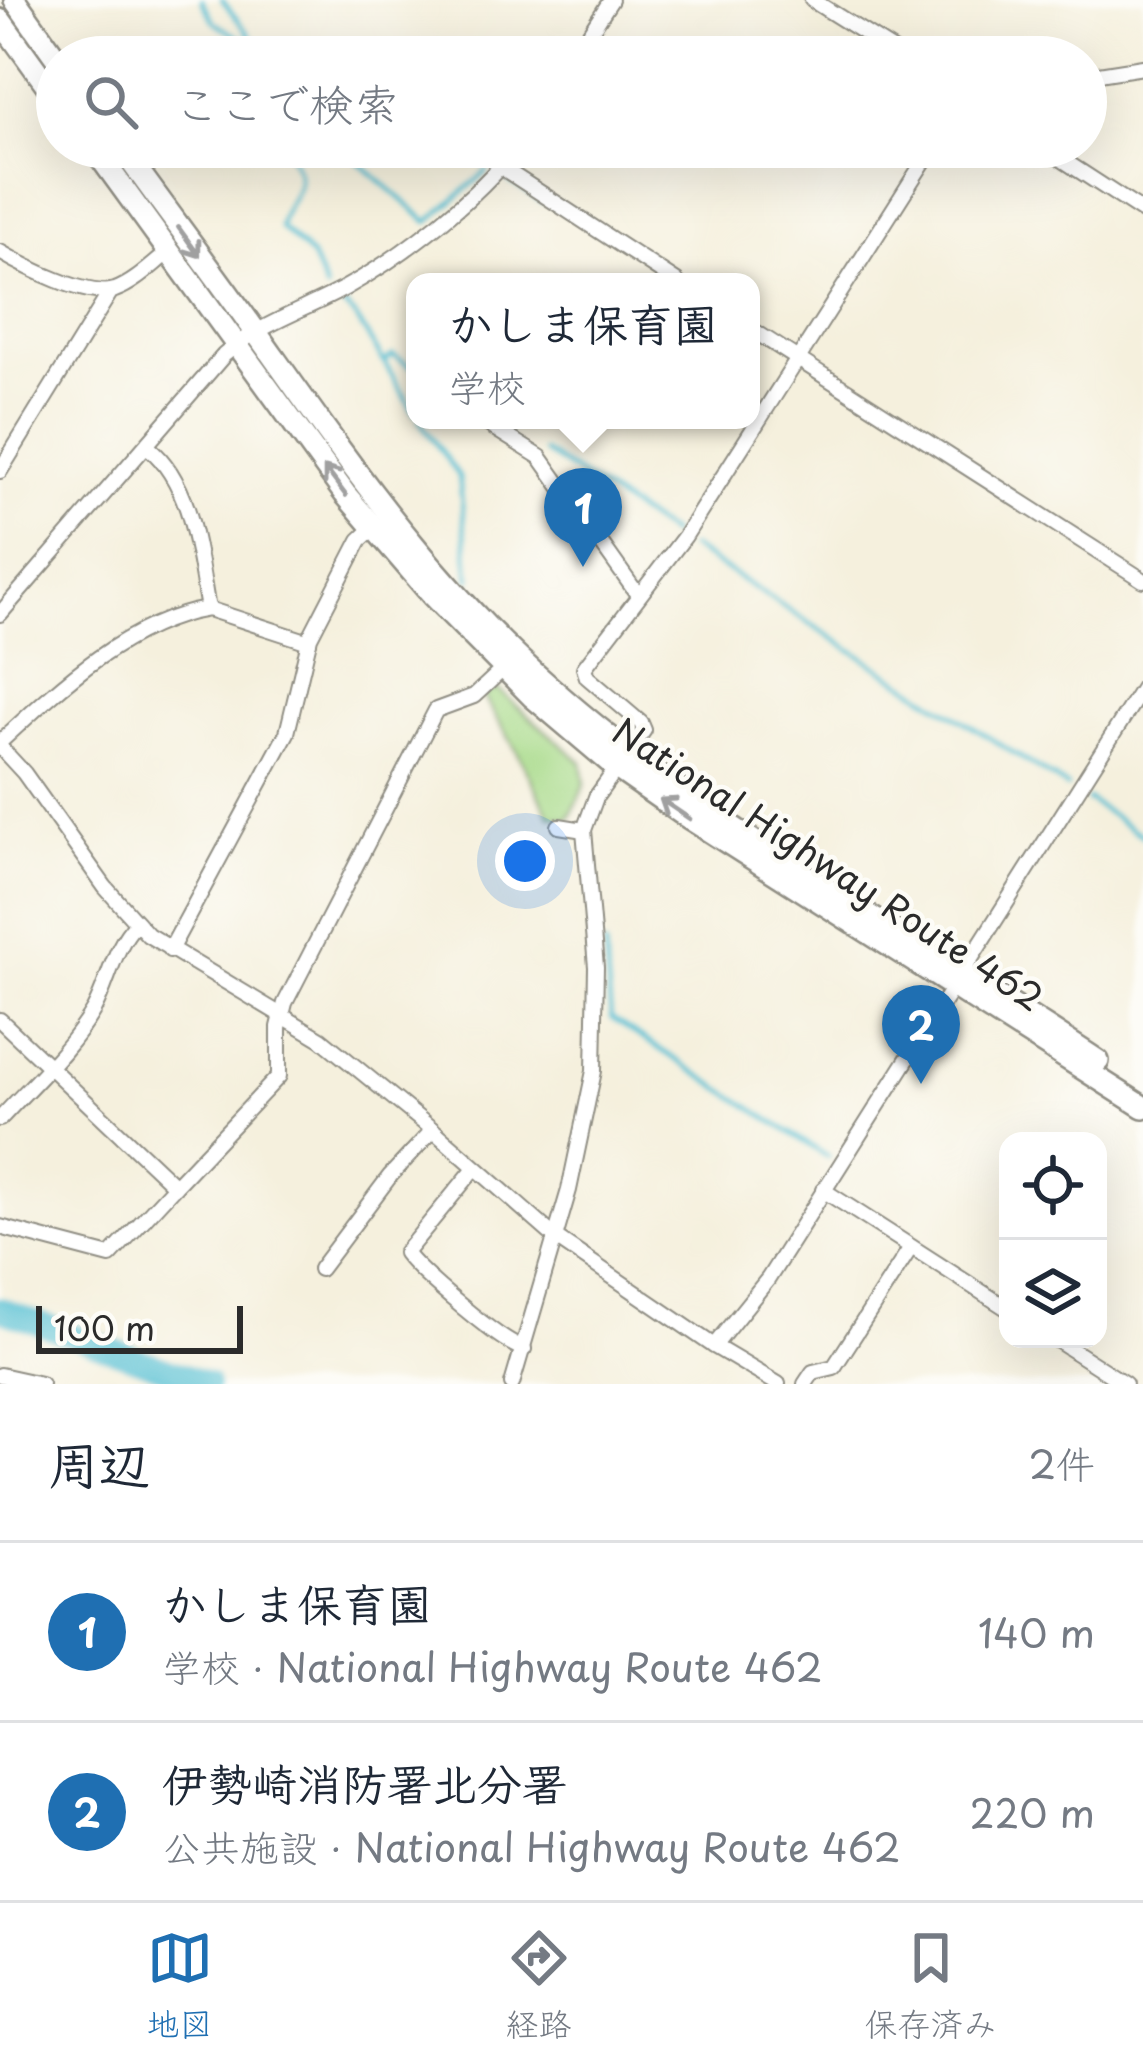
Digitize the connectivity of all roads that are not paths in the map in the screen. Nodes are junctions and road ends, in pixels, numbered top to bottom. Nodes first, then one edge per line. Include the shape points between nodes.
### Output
1 (15, 0) edge
2 (611, 0) edge
3 (812, 0) edge
4 (0, 20) edge
5 (41, 36) edge
6 (588, 36) edge
7 (869, 36) edge
8 (1143, 67) edge
9 (36, 70) edge
10 (1107, 73) edge
11 (108, 168) edge
12 (135, 168) edge
13 (500, 168) edge
14 (503, 168) edge
15 (919, 168) edge
16 (1075, 168) edge
17 (1143, 212) edge
18 (0, 252) edge
19 (170, 252) junction
20 (663, 273) edge
21 (112, 291) junction
22 (760, 335) edge
23 (246, 338) junction
24 (796, 358) junction
25 (760, 416) edge
26 (495, 429) edge
27 (752, 429) edge
28 (148, 447) junction
29 (0, 471) edge
30 (374, 527) junction
31 (1143, 580) edge
32 (638, 595) junction
33 (208, 609) junction
34 (0, 614) edge
35 (309, 642) junction
36 (503, 669) junction
37 (1143, 687) edge
38 (0, 744) edge
39 (624, 761) junction
40 (559, 826) dead end
41 (584, 830) junction
42 (137, 923) junction
43 (170, 950) junction
44 (957, 980) junction
45 (282, 1015) junction
46 (0, 1019) edge
47 (49, 1066) junction
48 (1143, 1091) edge
49 (1143, 1107) edge
50 (0, 1119) edge
51 (433, 1130) junction
52 (475, 1168) junction
53 (175, 1186) junction
54 (823, 1190) junction
55 (0, 1227) edge
56 (556, 1238) junction
57 (911, 1246) junction
58 (320, 1269) dead end
59 (999, 1303) edge
60 (714, 1346) junction
61 (524, 1348) junction
62 (1069, 1348) edge
63 (746, 1366) junction
64 (0, 1376) edge
65 (41, 1384) edge
66 (512, 1384) edge
67 (736, 1384) edge
68 (778, 1384) edge
69 (805, 1384) edge
70 (1125, 1384) edge

1 - 5 highway
2 - 6 street
3 - 7 street
4 - 9 highway
8 - 10 street
11 - 19 highway, National Highway Route 462
12 -> 23 highway, National Highway Route 462
13 - 23 street via 355,282
14 - 20 street
15 - 24 street
16 - 17 street
18 - 21 street via 42,275
19 - 21 street
19 - 23 highway, National Highway Route 462
21 - 29 street
22 - 24 street
23 - 28 street via 206,372
30 -> 23 highway, National Highway Route 462 via 344,494
23 - 39 highway, National Highway Route 462 via 448,586
24 - 25 street
24 - 31 street
26 - 32 street via 540,457
27 - 32 street
28 - 33 street via 188,509
28 - 34 street
30 - 35 street
30 - 36 highway, National Highway Route 462
32 - 39 street via 584,668 641,722 642,737
33 - 35 street
33 - 38 street via 122,643
35 - 43 street via 286,733
36 - 39 highway, National Highway Route 462
36 - 45 street via 474,696 436,710
37 - 44 street
38 - 42 street
39 - 41 street via 596,797
39 - 44 highway, National Highway Route 462
40 - 41 street
41 - 56 street via 596,1042
42 - 43 street
42 - 47 street via 94,1007
43 - 45 street
44 - 48 highway, National Highway Route 462
44 - 49 highway, National Highway Route 462
44 - 54 street
45 - 51 street
45 - 53 street via 280,1076
46 - 47 street
47 - 50 street
47 - 53 street
51 - 52 street
51 - 58 street
52 - 56 street
52 - 61 street via 405,1253
53 - 55 street via 110,1256
54 - 57 street
54 - 60 street
56 - 60 street
56 - 61 street
57 - 59 street
57 - 69 street via 834,1366
60 - 63 street
61 - 66 street
62 - 70 street
63 - 67 street
63 - 68 street
64 - 65 street

